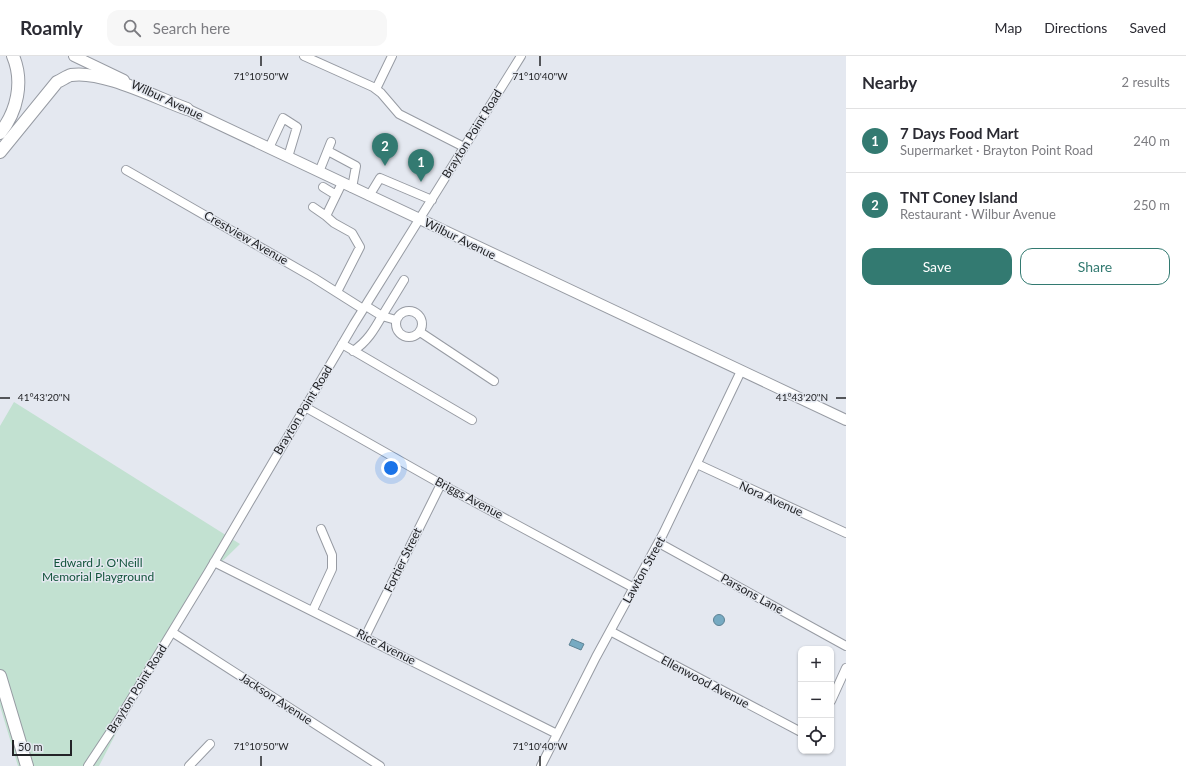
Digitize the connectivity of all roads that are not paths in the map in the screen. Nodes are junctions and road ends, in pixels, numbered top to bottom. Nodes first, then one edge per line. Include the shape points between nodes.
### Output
1 (13, 56) edge
2 (74, 56) edge
3 (304, 56) edge
4 (392, 56) edge
5 (521, 56) edge
6 (376, 89) junction
7 (187, 109) junction
8 (0, 133) edge
9 (331, 142) dead end
10 (268, 148) junction
11 (464, 148) junction
12 (328, 151) junction
13 (0, 152) edge
14 (288, 157) junction
15 (126, 170) dead end
16 (319, 172) junction
17 (342, 183) junction
18 (323, 187) dead end
19 (352, 188) junction
20 (336, 195) junction
21 (369, 196) junction
22 (432, 200) junction
23 (313, 207) dead end
24 (326, 216) junction
25 (420, 219) junction
26 (404, 280) dead end
27 (337, 292) junction
28 (365, 307) junction
29 (382, 316) junction
30 (396, 320) junction
31 (420, 332) junction
32 (342, 344) junction
33 (353, 350) junction
34 (740, 371) junction
35 (494, 381) dead end
36 (305, 407) junction
37 (472, 420) dead end
38 (846, 420) edge
39 (696, 464) junction
40 (441, 484) junction
41 (321, 529) dead end
42 (846, 533) edge
43 (659, 543) junction
44 (214, 562) junction
45 (634, 588) junction
46 (313, 610) junction
47 (610, 631) junction
48 (172, 632) junction
49 (365, 637) junction
50 (846, 646) edge
51 (846, 668) edge
52 (0, 676) edge
53 (834, 694) edge
54 (798, 730) edge
55 (558, 734) junction
56 (210, 744) dead end
57 (27, 766) edge
58 (88, 766) edge
59 (188, 766) edge
60 (380, 766) edge
61 (541, 766) edge

1 - 8 highway via 18,71 17,99 8,123
2 - 7 main road, Wilbur Avenue
3 - 6 street
4 - 6 street
5 - 11 street, Brayton Point Road
6 - 11 street via 399,114
7 - 10 main road, Wilbur Avenue
7 - 13 highway via 109,79 70,76 57,82
9 - 12 street
10 - 14 main road, Wilbur Avenue
10 - 14 street via 283,118 297,127
11 - 22 street, Brayton Point Road
12 - 16 street
12 - 19 street via 356,166
14 - 16 main road, Wilbur Avenue
15 - 27 street, Crestview Avenue
16 - 17 main road, Wilbur Avenue
17 - 19 main road, Wilbur Avenue
17 - 20 street
18 - 20 street
19 - 21 main road, Wilbur Avenue
20 - 24 street
21 - 22 street via 380,178
21 - 25 main road, Wilbur Avenue
22 - 25 street, Brayton Point Road
23 - 24 street
24 - 27 street via 352,233 360,247
25 - 28 street, Brayton Point Road
25 - 34 main road, Wilbur Avenue
26 - 29 street
27 - 28 street, Crestview Avenue
28 - 29 street, Crestview Avenue
28 - 32 street, Brayton Point Road
29 - 30 street, Crestview Avenue
29 - 33 street via 370,336
30 - 31 street via 396,328 403,336 414,337
30 - 31 street via 403,312 415,312 422,321
31 - 35 street
32 - 33 street
32 - 36 street, Brayton Point Road
33 - 37 street
34 - 38 main road, Wilbur Avenue
34 - 39 street, Lawton Street
36 - 40 street, Briggs Avenue
36 - 44 street, Brayton Point Road
39 - 42 street, Nora Avenue
39 - 43 street, Lawton Street
40 - 45 street, Briggs Avenue
40 - 49 street, Fortier Street
41 - 46 street via 332,555 332,569
43 - 45 street, Lawton Street
43 - 50 street, Parsons Lane
44 - 46 street, Rice Avenue
44 - 48 street, Brayton Point Road
45 - 47 street, Lawton Street
46 - 49 street, Rice Avenue
47 - 54 street, Ellenwood Avenue
47 - 55 street, Lawton Street
48 - 58 street, Brayton Point Road
48 - 60 street, Jackson Avenue
49 - 55 street, Rice Avenue
51 - 53 street
52 - 57 highway
55 - 61 street, Lawton Street
56 - 59 street

